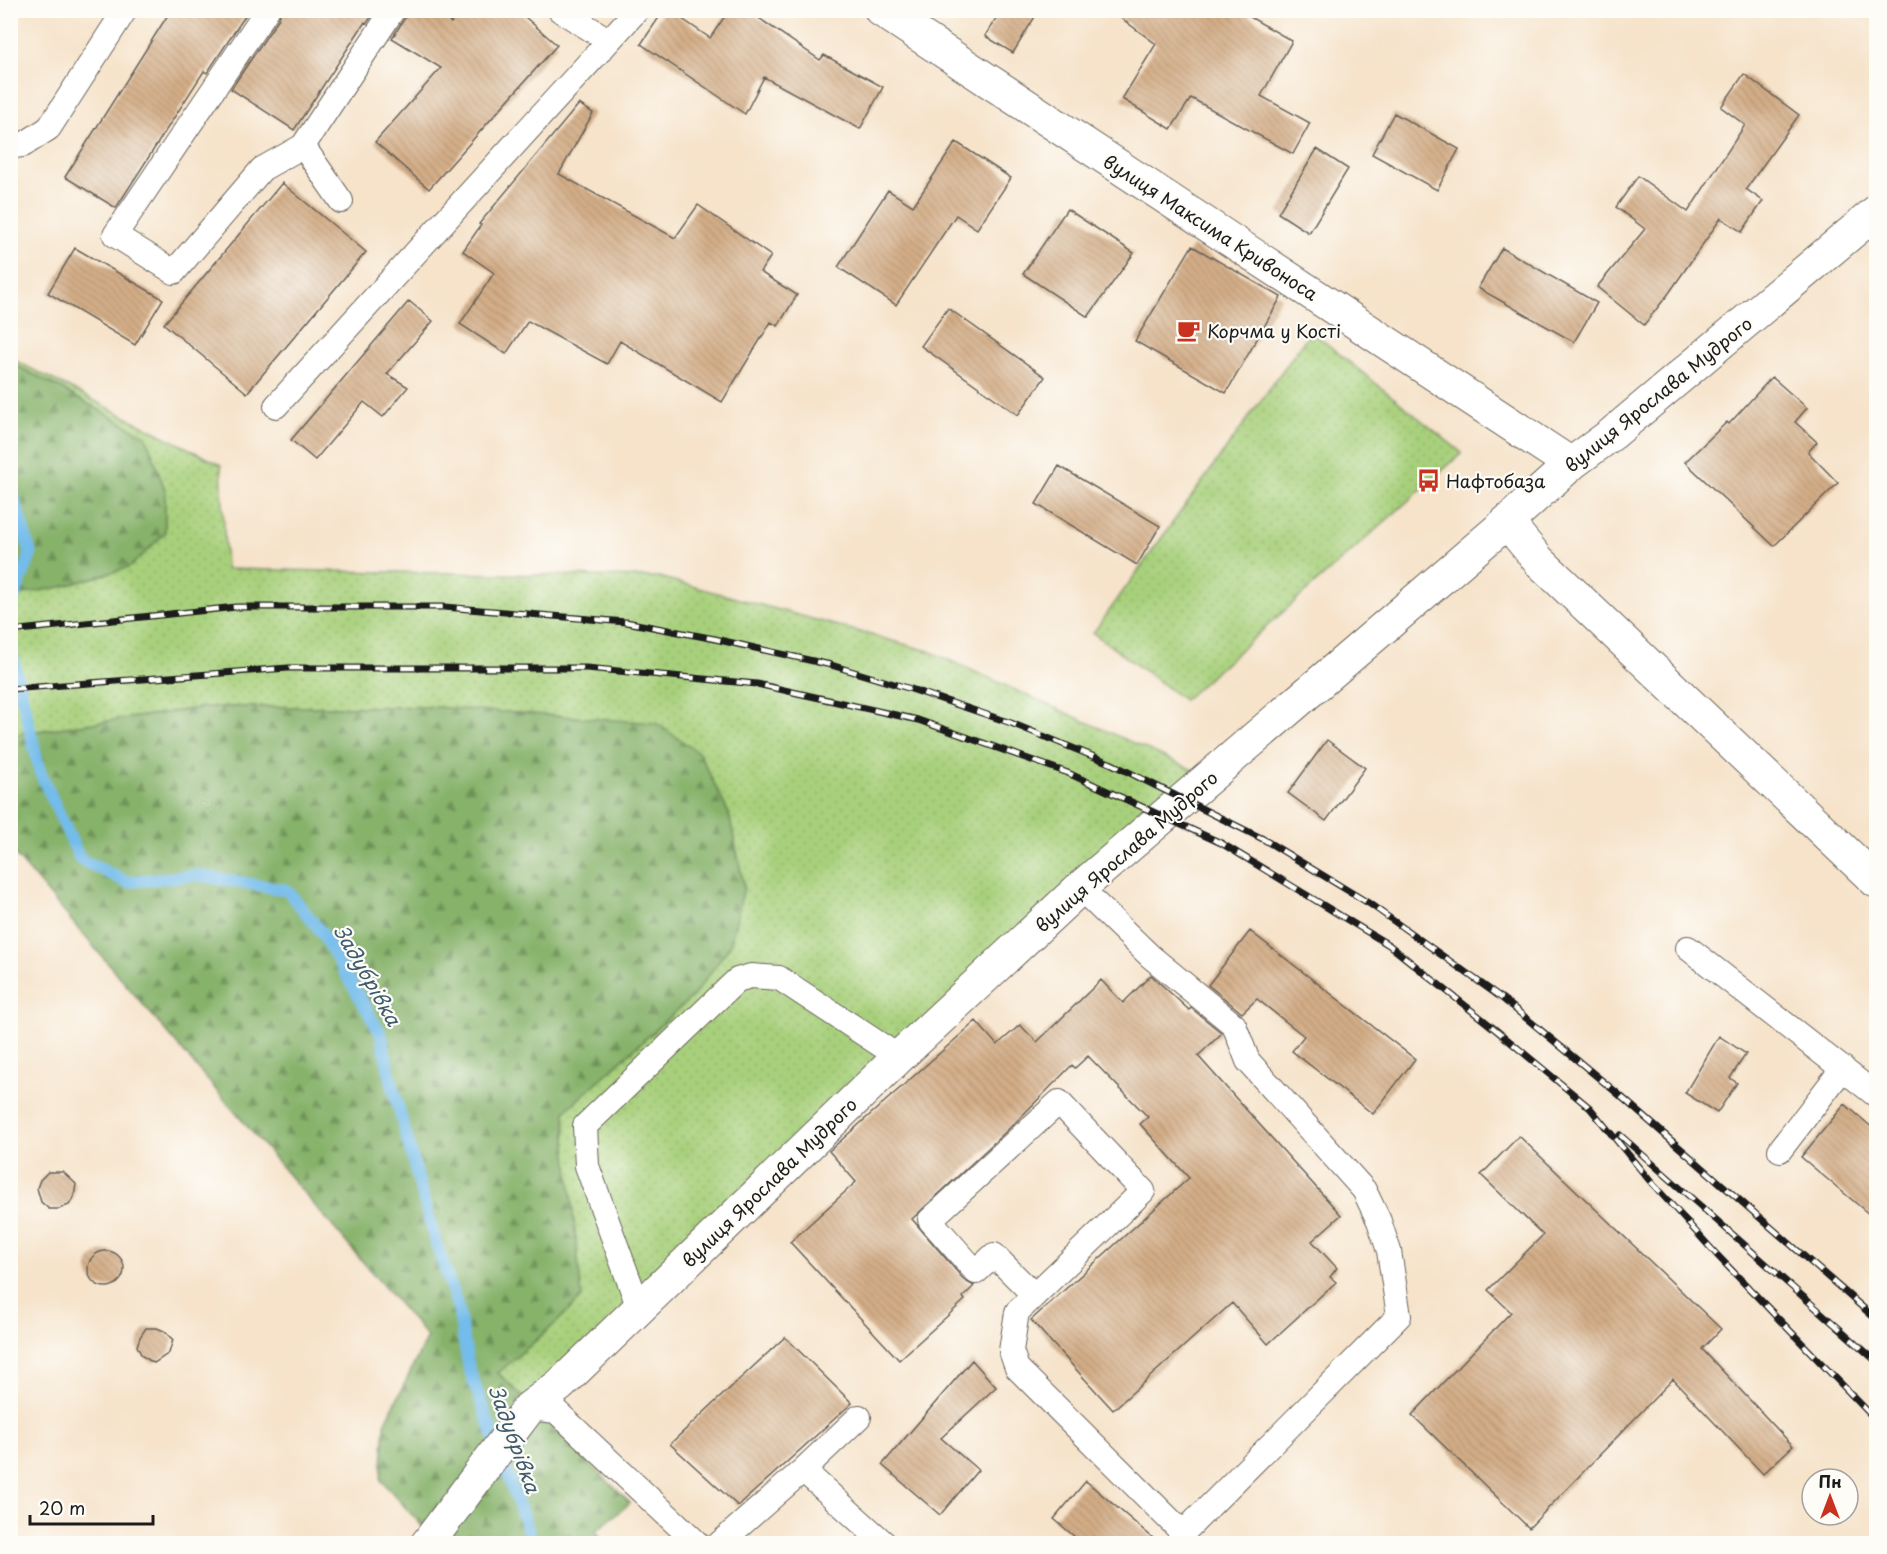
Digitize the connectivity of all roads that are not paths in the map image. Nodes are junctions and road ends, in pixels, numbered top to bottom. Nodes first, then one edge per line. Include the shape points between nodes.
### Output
1 (125, 10) edge
2 (267, 10) edge
3 (393, 10) edge
4 (560, 10) edge
5 (637, 10) edge
6 (881, 10) edge
7 (608, 40) junction
8 (303, 146) junction
9 (10, 147) edge
10 (341, 201) dead end
11 (1876, 212) edge
12 (276, 406) dead end
13 (1571, 464) junction
14 (1507, 522) junction
15 (1876, 881) edge
16 (1080, 888) junction
17 (1688, 948) dead end
18 (899, 1057) junction
19 (1843, 1068) junction
20 (1876, 1095) edge
21 (1780, 1150) dead end
22 (1034, 1294) junction
23 (639, 1308) junction
24 (529, 1408) junction
25 (859, 1417) dead end
26 (803, 1470) junction
27 (427, 1544) edge
28 (698, 1544) edge
29 (719, 1544) edge
30 (885, 1544) edge

1 - 9 lane via 49,128 23,145
2 - 8 lane via 115,235 174,272 262,169
3 - 8 lane
4 - 7 lane
5 - 7 lane
6 - 13 main road, вулиця Максима Кривоноса
7 - 12 lane
8 - 10 lane
11 - 13 main road, вулиця Ярослава Мудрого
13 - 14 main road, вулиця Ярослава Мудрого
14 - 15 main road via 1539,561
14 - 16 main road, вулиця Ярослава Мудрого
16 - 18 main road, вулиця Ярослава Мудрого
16 - 22 lane via 1150,957 1234,1025 1248,1061 1364,1190 1389,1251 1399,1316 1184,1533 1017,1368 1011,1351 1017,1312
17 - 19 lane
18 - 23 main road, вулиця Ярослава Мудрого
18 - 23 lane via 778,978 751,976 737,980 602,1109 585,1126 587,1166
19 - 20 lane
19 - 21 lane
22 - 22 lane via 994,1255 976,1272 930,1220 1059,1102 1143,1191
23 - 24 main road, вулиця Ярослава Мудрого via 560,1384
24 - 27 main road, вулиця Ярослава Мудрого
24 - 28 lane via 556,1411
25 - 26 lane
26 - 29 lane
26 - 30 lane

